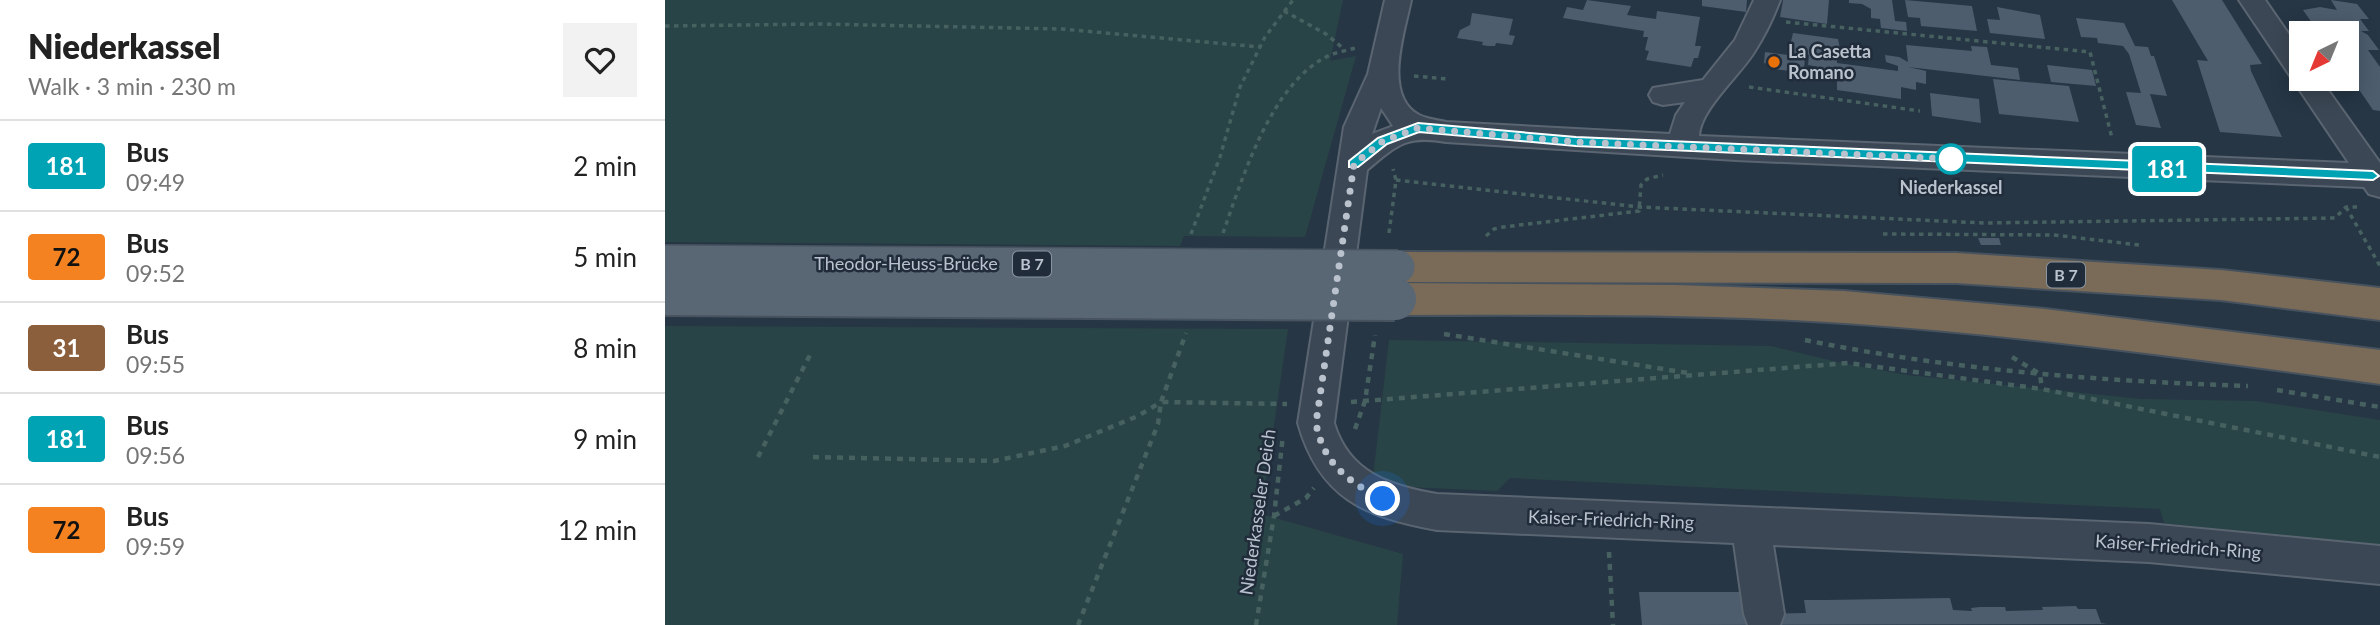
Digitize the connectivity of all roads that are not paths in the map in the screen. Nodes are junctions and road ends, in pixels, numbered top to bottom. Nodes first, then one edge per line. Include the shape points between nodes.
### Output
1 (1398, 0) edge
2 (2252, 0) edge
3 (1764, 10) edge
4 (2289, 54) edge
5 (1397, 75) junction
6 (1713, 86) junction
7 (2314, 91) edge
8 (1663, 95) dead end
9 (1418, 128) junction
10 (1684, 145) junction
11 (1354, 164) junction
12 (2375, 186) edge
13 (665, 262) edge
14 (1397, 283) junction
15 (665, 294) edge
16 (2362, 301) edge
17 (2380, 367) edge
18 (1751, 525) junction
19 (2380, 565) edge
20 (1764, 614) dead end

1 - 5 street, Kaiser-Friedrich-Ring
2 - 4 street
3 - 6 street via 1746,46
5 - 9 street via 1395,112
5 - 11 street, Kaiser-Friedrich-Ring via 1358,127
6 - 8 street
6 - 10 street via 1691,115
7 - 12 street
9 - 10 street via 1576,142
9 - 11 street via 1383,141
10 - 12 street via 2120,167
11 - 18 street, Kaiser-Friedrich-Ring via 1316,423 1323,449 1343,476 1359,488 1409,508 1437,512
13 - 14 main road, Theodor-Heuss-Brücke / B 7, bridge
14 - 15 main road, Theodor-Heuss-Brücke / B 7, bridge
14 - 16 highway, B 7 via 1956,268 2221,285
14 - 17 highway, B 7 via 1844,307 2090,330
18 - 19 street, Kaiser-Friedrich-Ring via 2150,543
18 - 20 street

